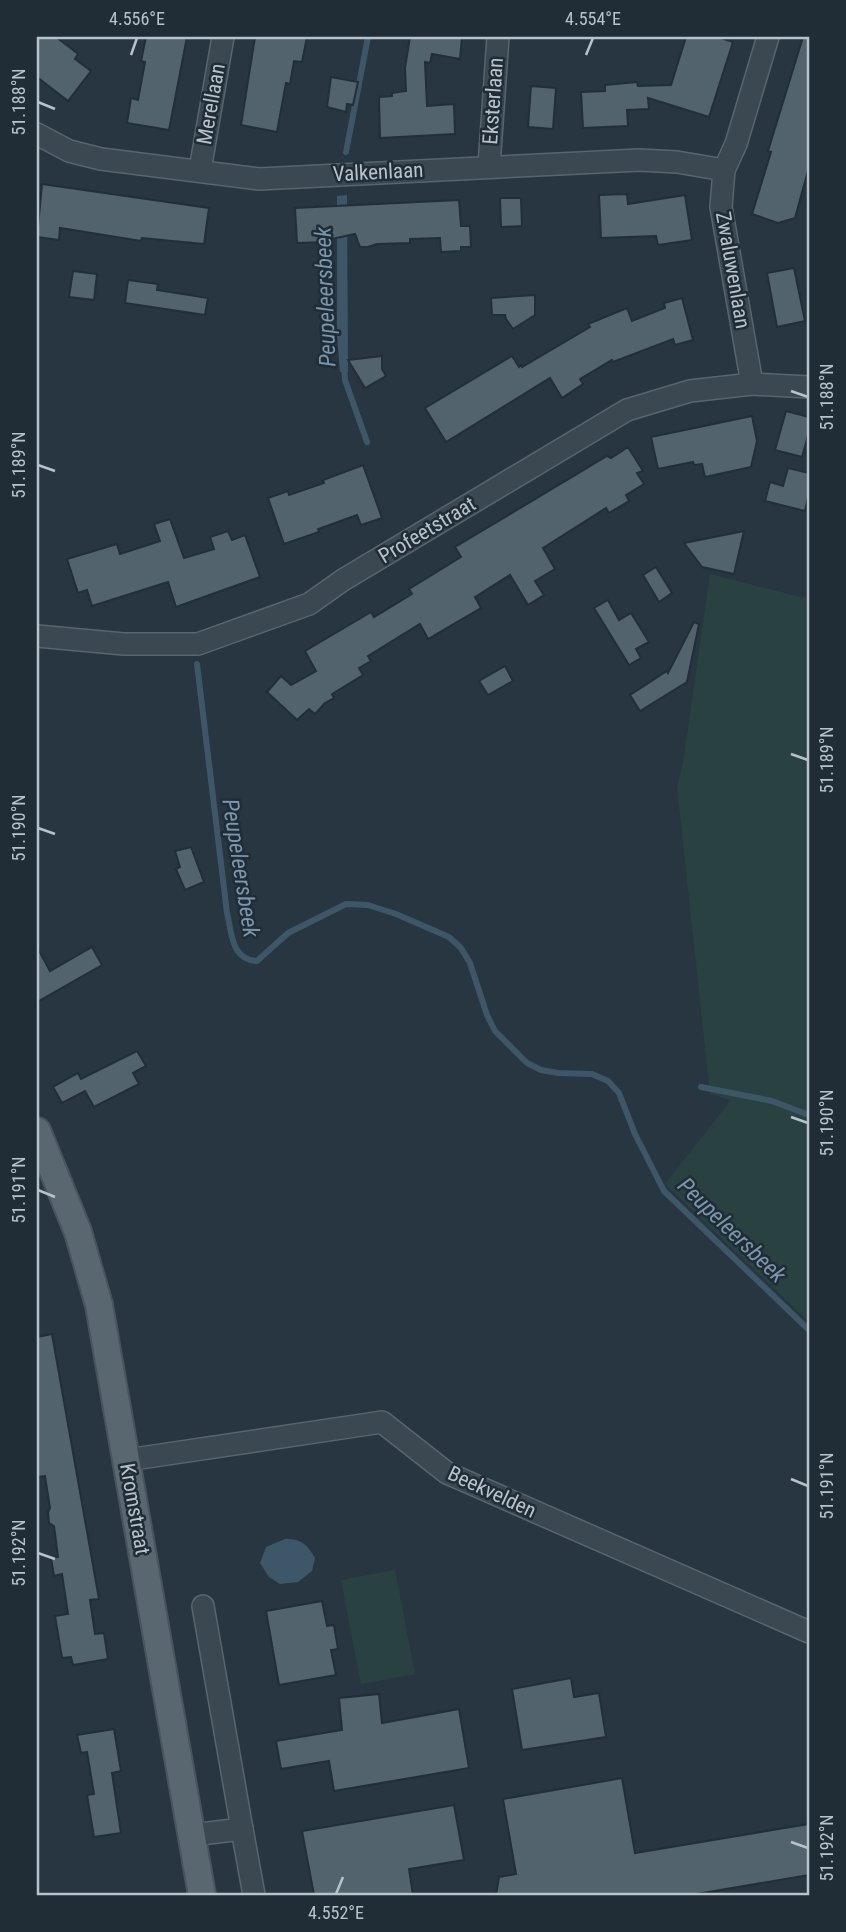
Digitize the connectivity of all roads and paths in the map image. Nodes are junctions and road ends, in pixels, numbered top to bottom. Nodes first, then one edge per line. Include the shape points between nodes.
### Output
1 (223, 37) edge
2 (498, 37) edge
3 (768, 37) edge
4 (37, 134) edge
5 (489, 166) junction
6 (200, 170) junction
7 (724, 170) junction
8 (752, 384) junction
9 (809, 387) edge
10 (37, 636) edge
11 (37, 1131) edge
12 (127, 1460) junction
13 (203, 1606) dead end
14 (809, 1632) edge
15 (242, 1829) junction
16 (192, 1835) junction
17 (202, 1895) edge
18 (254, 1895) edge

1 - 6 street, Merellaan
2 - 5 street, Eksterlaan
3 - 7 street, Zwaluwenlaan
4 - 6 street, Valkenlaan via 69,151 101,159
5 - 6 street, Valkenlaan via 259,179
5 - 7 street, Valkenlaan via 639,160
7 - 8 street, Zwaluwenlaan via 721,207
8 - 9 street, Profeetstraat
8 - 10 street, Profeetstraat via 690,391 627,410 309,604 257,624 198,644 124,644
11 - 12 main road, Kromstraat via 78,1232 99,1305
12 - 14 street, Beekvelden via 382,1422 447,1474
12 - 16 main road, Kromstraat
13 - 15 street
15 - 16 street
15 - 18 street
16 - 17 main road, Kromstraat

